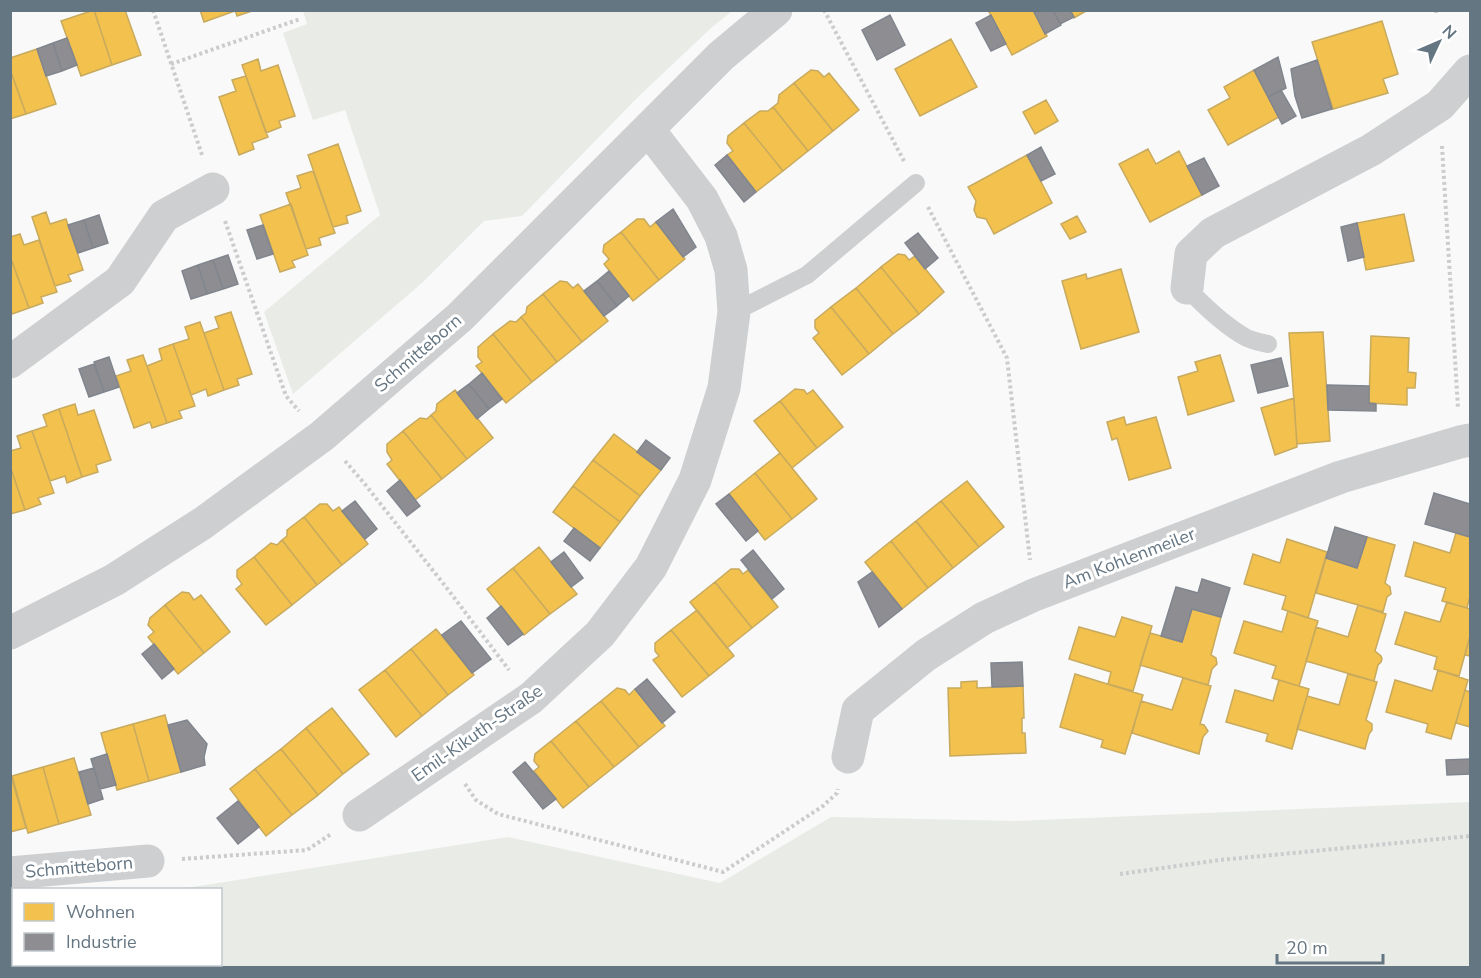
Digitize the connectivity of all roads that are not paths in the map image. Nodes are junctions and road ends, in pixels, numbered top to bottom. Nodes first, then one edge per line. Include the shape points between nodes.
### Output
1 (776, 10) edge
2 (1470, 71) edge
3 (648, 129) junction
4 (916, 183) road end
5 (213, 189) dead end
6 (1188, 288) joint
7 (734, 312) junction
8 (1268, 344) dead end
9 (10, 362) edge
10 (1465, 441) edge
11 (14, 627) edge
12 (848, 757) road end
13 (359, 815) road end
14 (148, 861) road end
15 (10, 873) edge

1 - 3 street, Schmitteborn via 722,56
2 - 6 street via 1440,105 1371,150 1213,233 1191,254
3 - 7 street, Emil-Kikuth-Straße via 702,199 721,236 731,270
3 - 11 street, Schmitteborn via 460,316 322,436 203,523 114,580
4 - 7 lane via 807,275
5 - 9 street via 164,216 120,281
6 - 8 lane via 1231,328
7 - 13 street, Emil-Kikuth-Straße via 724,388 695,480 651,567 600,634 531,698
10 - 12 street, Am Kohlenmeiler via 1341,477 1034,595 984,618 926,655 858,710
14 - 15 street, Schmitteborn

